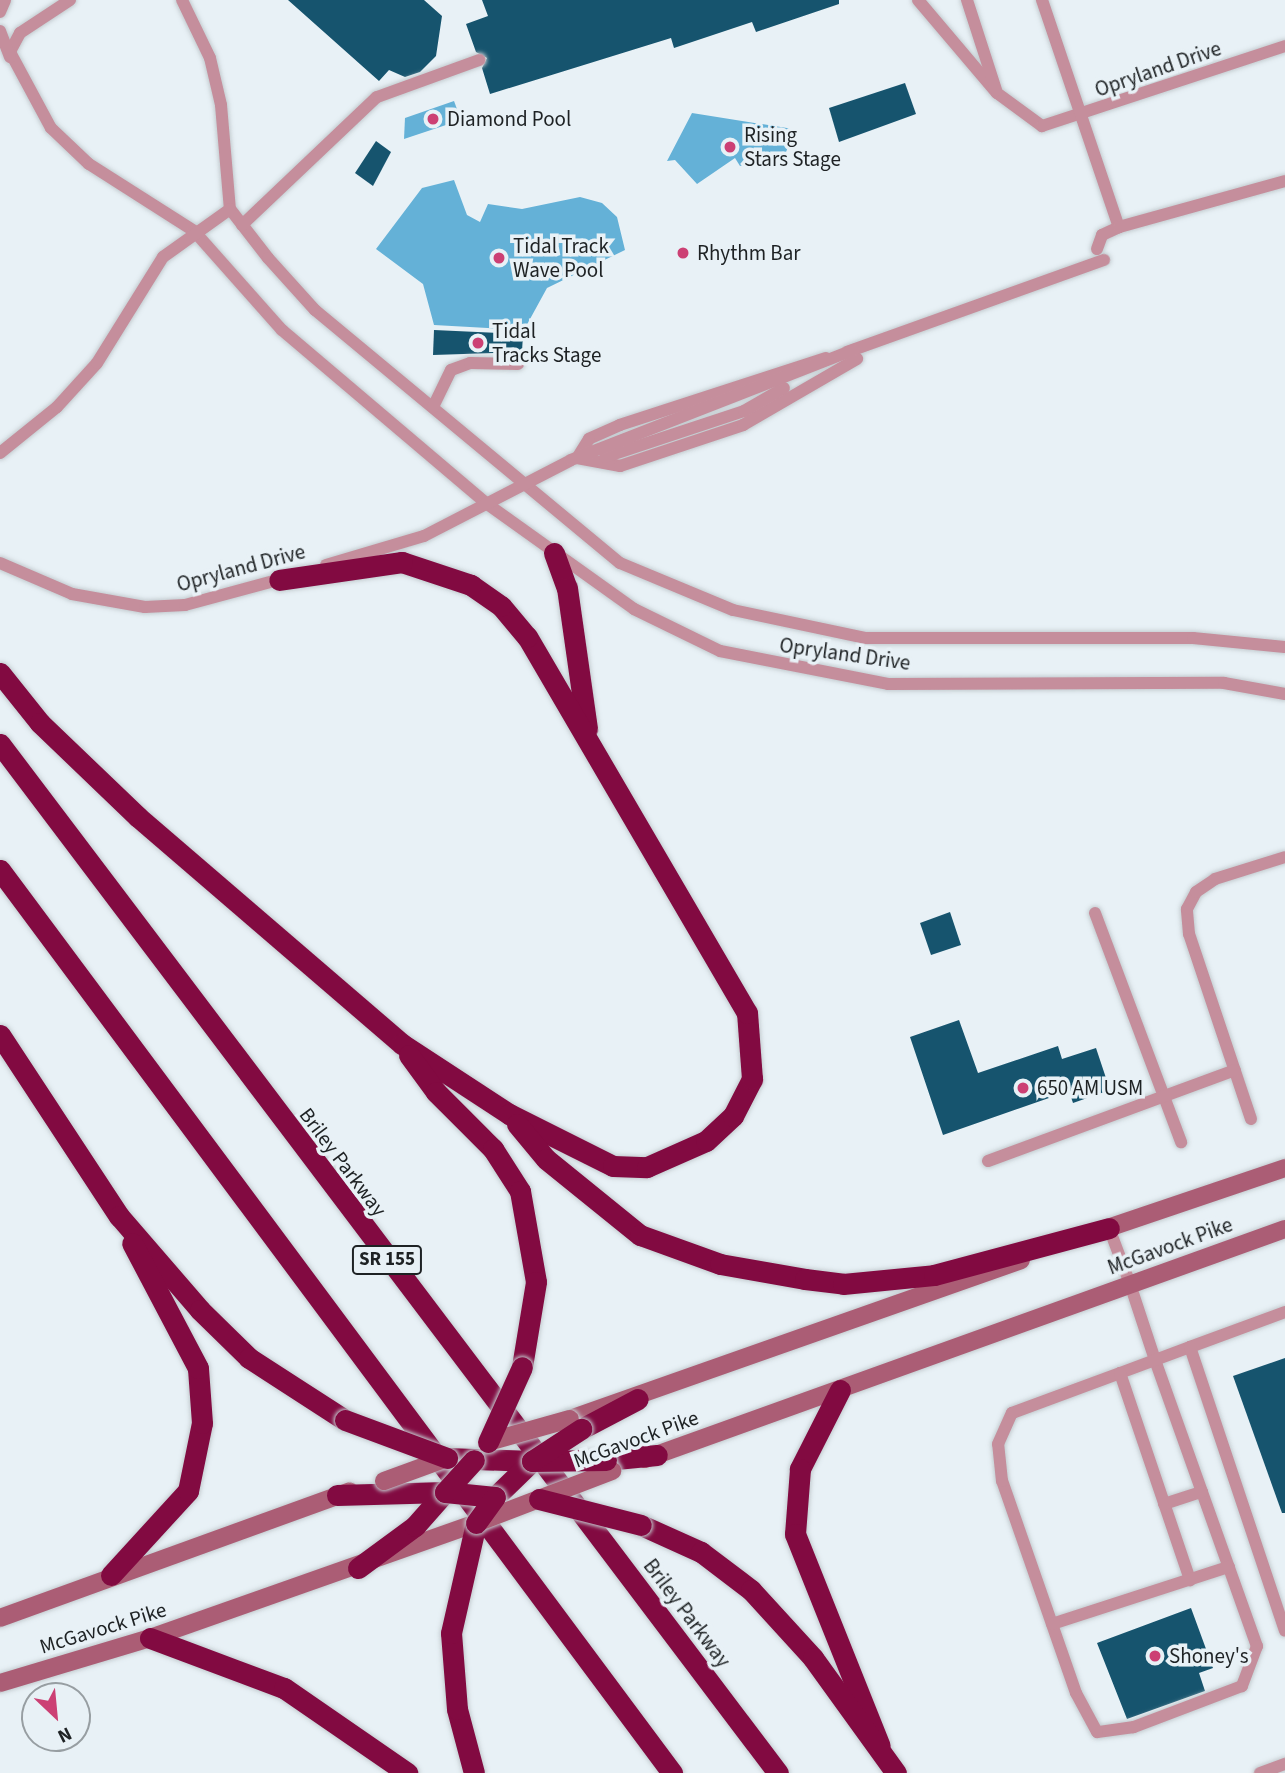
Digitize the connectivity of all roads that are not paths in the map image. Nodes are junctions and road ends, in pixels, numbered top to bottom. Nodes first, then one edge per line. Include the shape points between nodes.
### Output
1 (5, 0) edge
2 (70, 0) edge
3 (182, 0) edge
4 (918, 0) edge
5 (967, 0) edge
6 (1042, 0) edge
7 (0, 12) edge
8 (0, 31) edge
9 (1285, 46) edge
10 (479, 60) dead end
11 (13, 64) junction
12 (997, 93) junction
13 (1081, 116) junction
14 (1285, 181) edge
15 (230, 209) junction
16 (243, 225) junction
17 (1119, 227) junction
18 (194, 231) junction
19 (855, 355) junction
20 (518, 364) dead end
21 (814, 370) junction
22 (433, 407) junction
23 (0, 453) edge
24 (578, 458) junction
25 (592, 461) junction
26 (524, 481) junction
27 (486, 503) junction
28 (554, 553) junction
29 (0, 563) edge
30 (279, 580) junction
31 (1285, 647) edge
32 (0, 673) edge
33 (1285, 694) edge
34 (0, 744) edge
35 (590, 746) junction
36 (1285, 857) edge
37 (0, 870) edge
38 (1095, 913) dead end
39 (0, 1035) edge
40 (402, 1044) junction
41 (1235, 1070) junction
42 (1165, 1097) junction
43 (509, 1114) junction
44 (1251, 1119) dead end
45 (1181, 1142) dead end
46 (988, 1161) dead end
47 (1285, 1168) edge
48 (119, 1216) junction
49 (1109, 1228) junction
50 (1285, 1229) edge
51 (1130, 1284) junction
52 (1285, 1312) edge
53 (1190, 1347) junction
54 (1155, 1360) junction
55 (1120, 1373) junction
56 (840, 1390) junction
57 (638, 1399) joint
58 (575, 1424) junction
59 (488, 1442) junction
60 (657, 1455) joint
61 (447, 1458) junction
62 (474, 1460) junction
63 (532, 1461) junction
64 (609, 1466) junction
65 (388, 1487) junction
66 (445, 1492) junction
67 (1202, 1492) junction
68 (337, 1496) joint
69 (495, 1497) junction
70 (539, 1499) junction
71 (1164, 1504) junction
72 (476, 1523) junction
73 (421, 1533) junction
74 (1229, 1567) junction
75 (358, 1568) joint
76 (111, 1575) junction
77 (1190, 1580) junction
78 (0, 1618) edge
79 (1052, 1625) junction
80 (1285, 1631) edge
81 (150, 1638) junction
82 (0, 1683) edge
83 (880, 1746) junction
84 (1285, 1764) edge
85 (407, 1773) edge
86 (474, 1773) edge
87 (672, 1773) edge
88 (778, 1773) edge
89 (896, 1773) edge
90 (1259, 1773) edge

1 - 7 lane
2 - 11 lane via 13,41
3 - 15 lane, Opryland Drive via 210,58 221,105
4 - 12 lane
5 - 12 lane
6 - 13 lane
8 - 11 lane, Opryland Drive
9 - 13 lane, Opryland Drive
10 - 16 lane via 377,97
11 - 18 lane, Opryland Drive via 51,128 89,164
12 - 13 lane, Opryland Drive via 1042,126
13 - 17 lane
14 - 17 lane
15 - 16 lane, Opryland Drive
15 - 18 lane
16 - 22 lane, Opryland Drive via 315,310
17 - 19 lane via 1102,235 1100,255
18 - 23 lane via 163,257 97,363 57,407
18 - 27 lane, Opryland Drive via 282,330
19 - 21 lane
19 - 24 lane via 620,425 589,439
19 - 25 lane via 743,425 620,466
20 - 22 lane via 451,370
21 - 24 lane
21 - 25 lane via 744,411
22 - 26 lane, Opryland Drive
24 - 25 lane
24 - 26 lane
26 - 27 lane, Opryland Drive
26 - 31 lane, Opryland Drive via 620,563 733,610 792,623 866,638 1194,638
27 - 28 lane, Opryland Drive
27 - 30 lane, Opryland Drive via 424,536
28 - 33 lane, Opryland Drive via 634,609 720,651 800,670 888,684 1224,683
28 - 35 highway via 567,589
29 - 30 lane, Opryland Drive via 72,594 145,607 185,605
30 - 35 highway via 402,562 471,585 501,606 527,637
32 - 40 highway via 40,723 138,817
34 - 88 highway, Briley Parkway / SR 155
35 - 43 highway via 747,1013 752,1079 733,1116 706,1141 647,1167 580,1154
36 - 41 lane via 1215,879 1196,892 1187,909 1194,948
37 - 87 highway
38 - 42 lane
39 - 48 highway
40 - 43 highway
40 - 59 highway, bridge via 436,1092 493,1149 520,1191 536,1282 522,1367
41 - 42 lane
41 - 44 lane
42 - 45 lane
42 - 46 lane
43 - 49 highway via 546,1159 640,1235 720,1264 843,1284 883,1282
47 - 49 street, McGavock Pike
48 - 61 highway, bridge via 249,1357 345,1420
48 - 76 highway via 198,1368 202,1423 188,1491
49 - 51 lane
49 - 57 street, McGavock Pike
50 - 51 street, McGavock Pike
51 - 54 lane
51 - 56 street, McGavock Pike
52 - 53 lane
53 - 54 lane
53 - 80 lane
54 - 55 lane
54 - 67 lane
55 - 71 lane
55 - 79 lane via 1012,1413 998,1444 1002,1481
56 - 60 street, McGavock Pike
56 - 83 highway via 800,1469 795,1534
57 - 58 highway
58 - 59 street, McGavock Pike, bridge
58 - 63 highway, bridge
59 - 61 street, McGavock Pike
59 - 62 highway
60 - 64 highway
61 - 62 highway
61 - 65 street, McGavock Pike, bridge
62 - 63 highway
62 - 66 highway, bridge
63 - 64 highway, bridge
63 - 69 highway
64 - 70 street, McGavock Pike, bridge
65 - 66 highway
65 - 68 highway
66 - 69 highway, bridge
66 - 73 highway
67 - 71 lane
67 - 74 lane
68 - 76 street, McGavock Pike
69 - 70 highway, bridge
69 - 72 highway, bridge
70 - 72 street, McGavock Pike, bridge
70 - 83 highway, bridge via 642,1525 701,1552 751,1590
71 - 77 lane
72 - 73 street, McGavock Pike
72 - 86 highway via 459,1579 451,1633 457,1709
73 - 75 highway
74 - 77 lane
74 - 79 lane via 1257,1646 1242,1686 1134,1727 1097,1732
75 - 81 street, McGavock Pike
76 - 78 street, McGavock Pike
77 - 79 lane
81 - 82 street, McGavock Pike
81 - 85 highway via 284,1688
83 - 89 highway
84 - 90 lane

